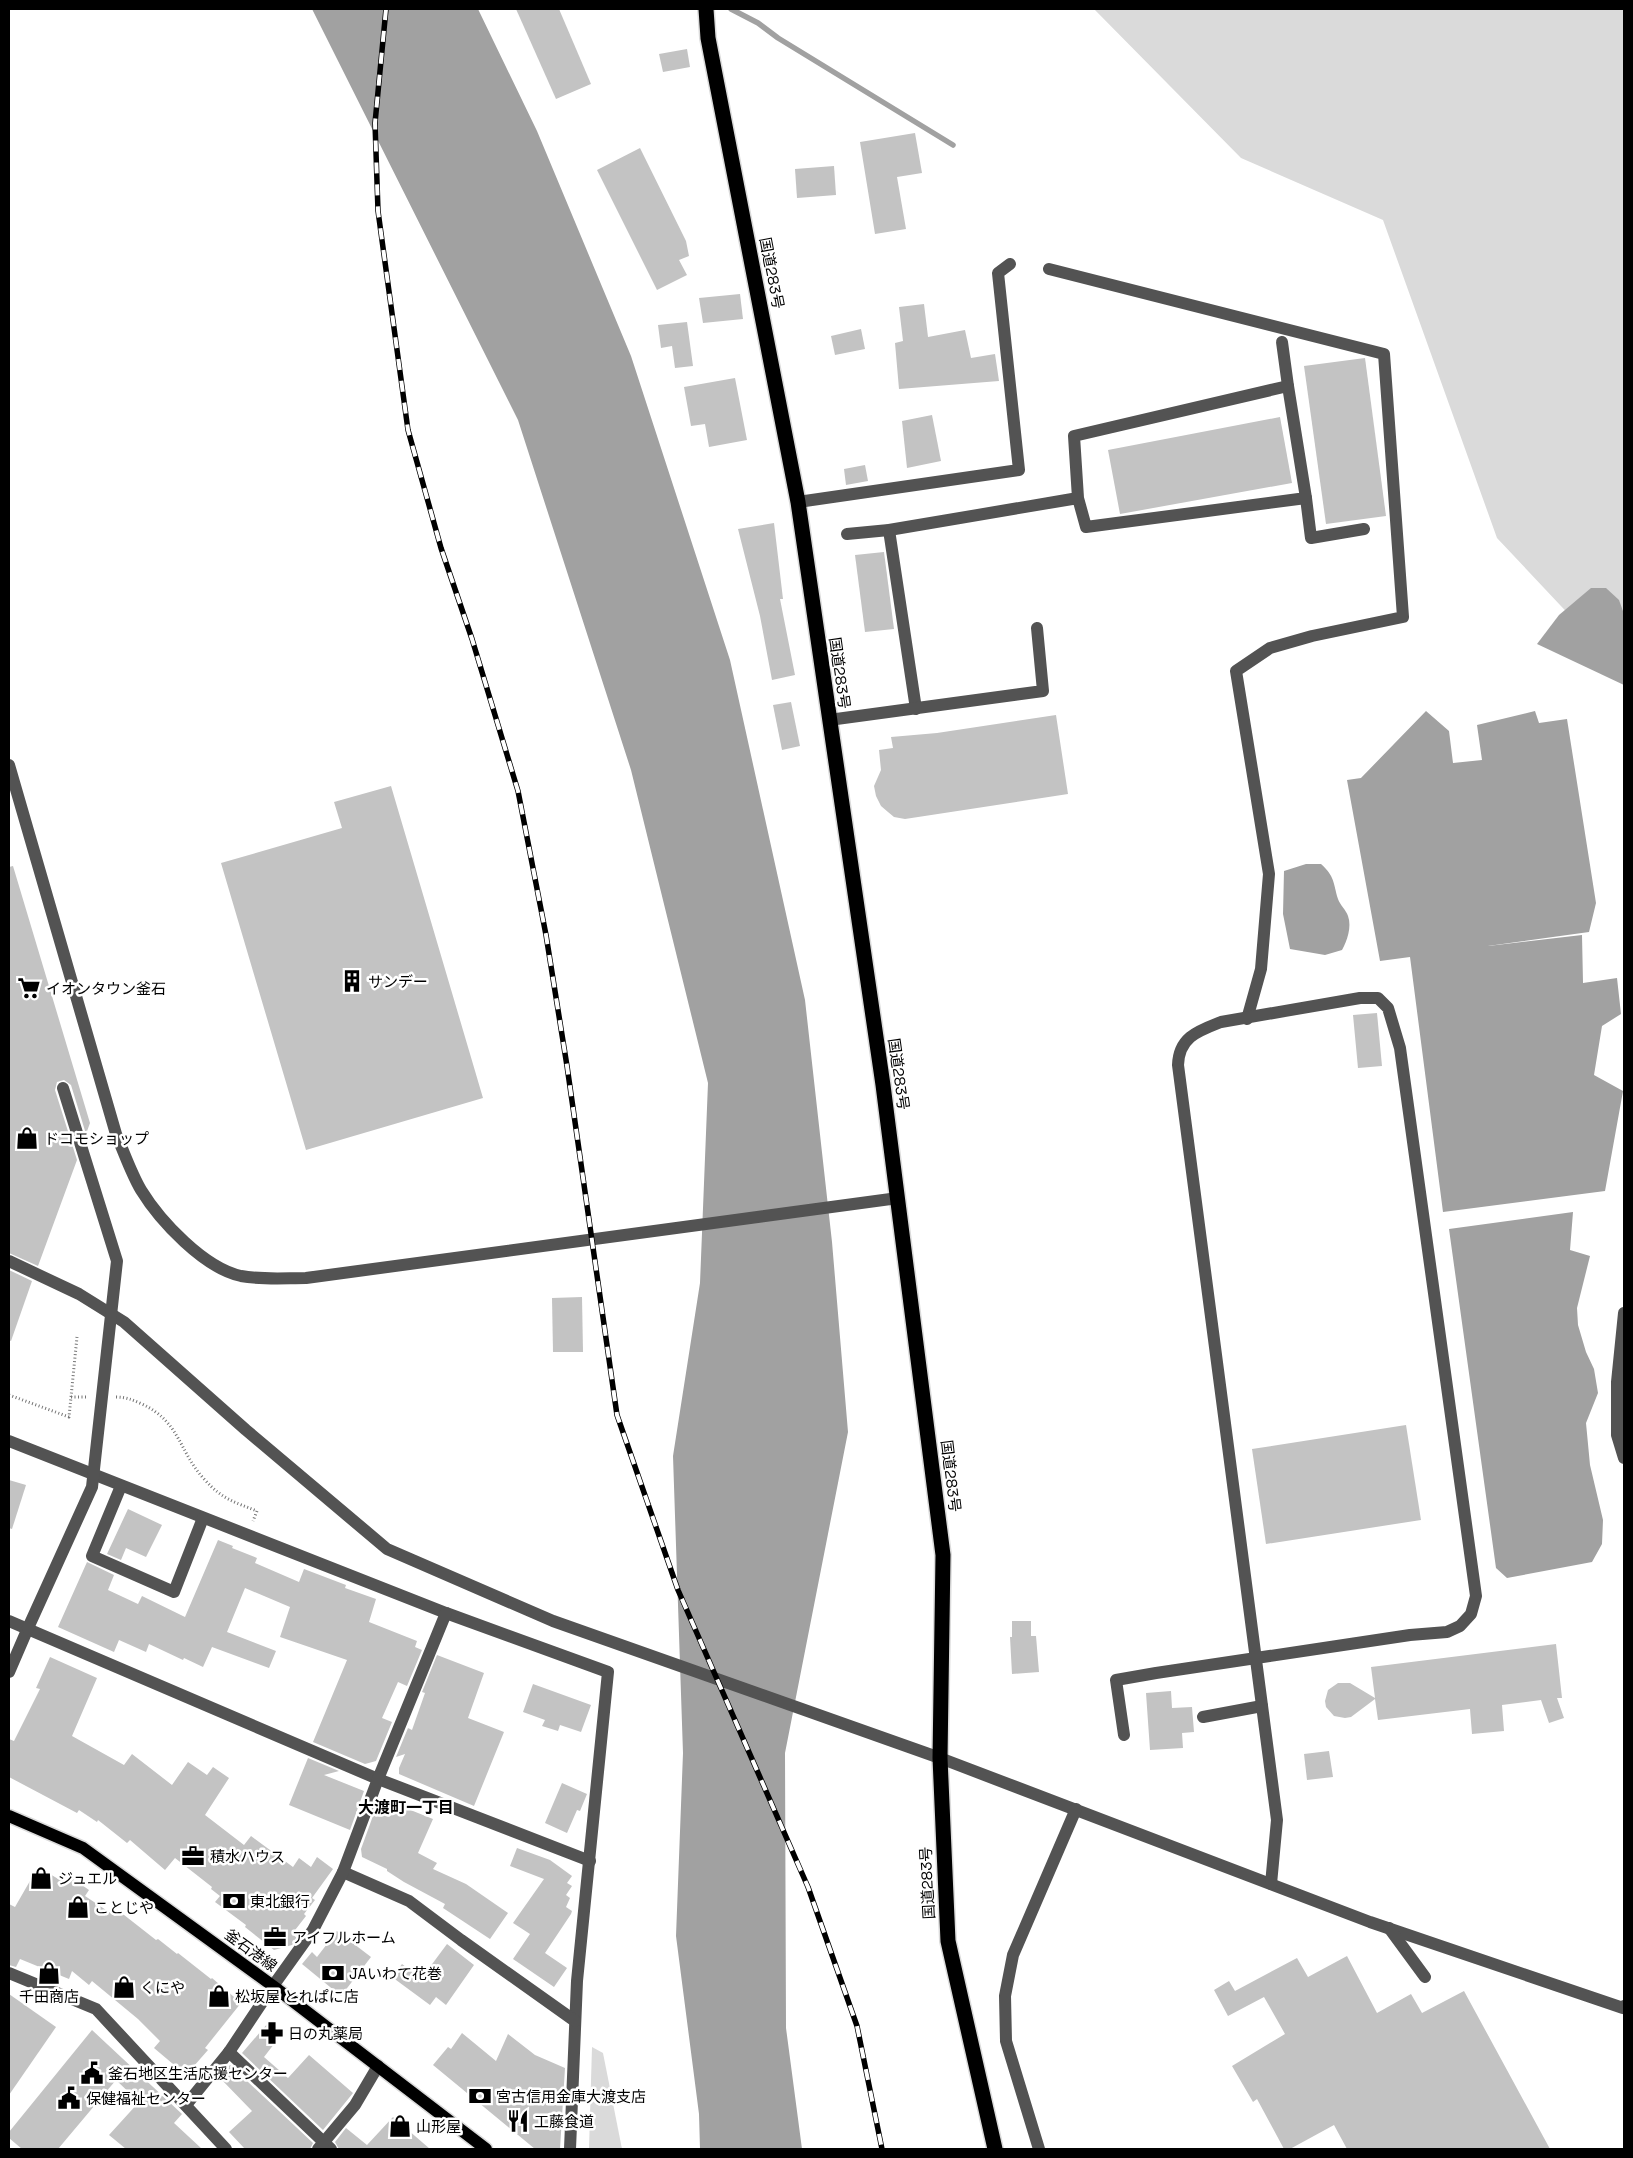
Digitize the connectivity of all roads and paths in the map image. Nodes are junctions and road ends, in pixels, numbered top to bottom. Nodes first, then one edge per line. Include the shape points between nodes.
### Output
1 (706, 9) edge
2 (1010, 264) dead end
3 (1049, 269) dead end
4 (1282, 342) dead end
5 (1288, 386) junction
6 (1078, 498) junction
7 (1306, 498) junction
8 (798, 502) junction
9 (1364, 529) dead end
10 (889, 530) junction
11 (847, 534) dead end
12 (1037, 628) dead end
13 (916, 709) junction
14 (830, 720) junction
15 (9, 765) edge
16 (1247, 1018) junction
17 (63, 1088) dead end
18 (898, 1198) junction
19 (9, 1261) edge
20 (1624, 1313) edge
21 (77, 1338) dead end
22 (9, 1395) edge
23 (70, 1397) junction
24 (89, 1397) dead end
25 (108, 1397) dead end
26 (9, 1441) edge
27 (1624, 1458) edge
28 (121, 1486) junction
29 (203, 1518) junction
30 (248, 1536) junction
31 (446, 1613) junction
32 (9, 1621) edge
33 (28, 1628) junction
34 (1256, 1659) junction
35 (9, 1672) edge
36 (1262, 1706) junction
37 (1203, 1717) dead end
38 (1124, 1735) dead end
39 (940, 1758) junction
40 (378, 1779) junction
41 (1076, 1809) junction
42 (9, 1816) edge
43 (590, 1861) junction
44 (344, 1872) junction
45 (1271, 1884) junction
46 (1389, 1928) junction
47 (9, 1973) edge
48 (1425, 1977) dead end
49 (273, 1986) junction
50 (1624, 2008) edge
51 (575, 2021) junction
52 (229, 2052) junction
53 (378, 2066) junction
54 (186, 2105) junction
55 (324, 2147) edge
56 (226, 2149) edge
57 (486, 2149) edge
58 (570, 2149) edge
59 (995, 2149) edge
60 (1039, 2149) edge

1 - 8 highway, 国道283号 via 708,38
2 - 8 street via 998,273 1019,470
3 - 16 street via 1384,354 1404,617 1270,648 1236,671 1270,874 1261,969
4 - 5 street
5 - 6 street via 1074,436
5 - 7 street
6 - 7 street via 1086,527
6 - 10 street
7 - 9 street via 1311,538
8 - 14 highway, 国道283号
10 - 11 street
10 - 13 street
12 - 13 street via 1043,691
13 - 14 street
14 - 18 highway, 国道283号
15 - 18 street via 116,1134 140,1189 160,1217 185,1243 212,1263 240,1276 306,1278
16 - 34 street via 1221,1022 1186,1040 1178,1053 1178,1065
16 - 34 street via 1360,998 1378,998 1388,1008 1400,1048 1476,1596 1471,1614 1460,1626 1447,1632
17 - 33 street, bridge via 117,1261 92,1487
18 - 39 highway, 国道283号 via 943,1555
19 - 39 street via 79,1294 124,1322 260,1443 387,1549 553,1622
20 - 27 street via 1617,1382 1617,1435
21 - 23 path
22 - 23 path via 69,1417
23 - 24 path
25 - 30 path via 127,1398 153,1409 170,1424 204,1479 224,1498 257,1511
26 - 28 street
28 - 29 street
28 - 29 street via 92,1556 174,1592
29 - 30 street
30 - 31 street
31 - 40 street
31 - 43 street via 608,1672
32 - 33 street
33 - 35 street
33 - 40 street
34 - 36 street
34 - 38 street via 1116,1680
36 - 37 street
36 - 45 street via 1277,1820
39 - 41 street
39 - 59 highway, 国道283号 via 948,1942
40 - 43 street
40 - 44 street
41 - 45 street
41 - 60 street via 1013,1955 1005,1996 1006,2041
42 - 49 main road, 釜石港線 via 83,1848
43 - 51 street
44 - 49 street via 313,1930
44 - 51 street via 409,1901
45 - 46 street
46 - 48 street
46 - 50 street
47 - 54 street via 96,2009
49 - 52 street
49 - 53 main road, 釜石港線
51 - 58 street
52 - 54 street
52 - 55 street
53 - 55 street
53 - 57 main road, 釜石港線
54 - 56 street

